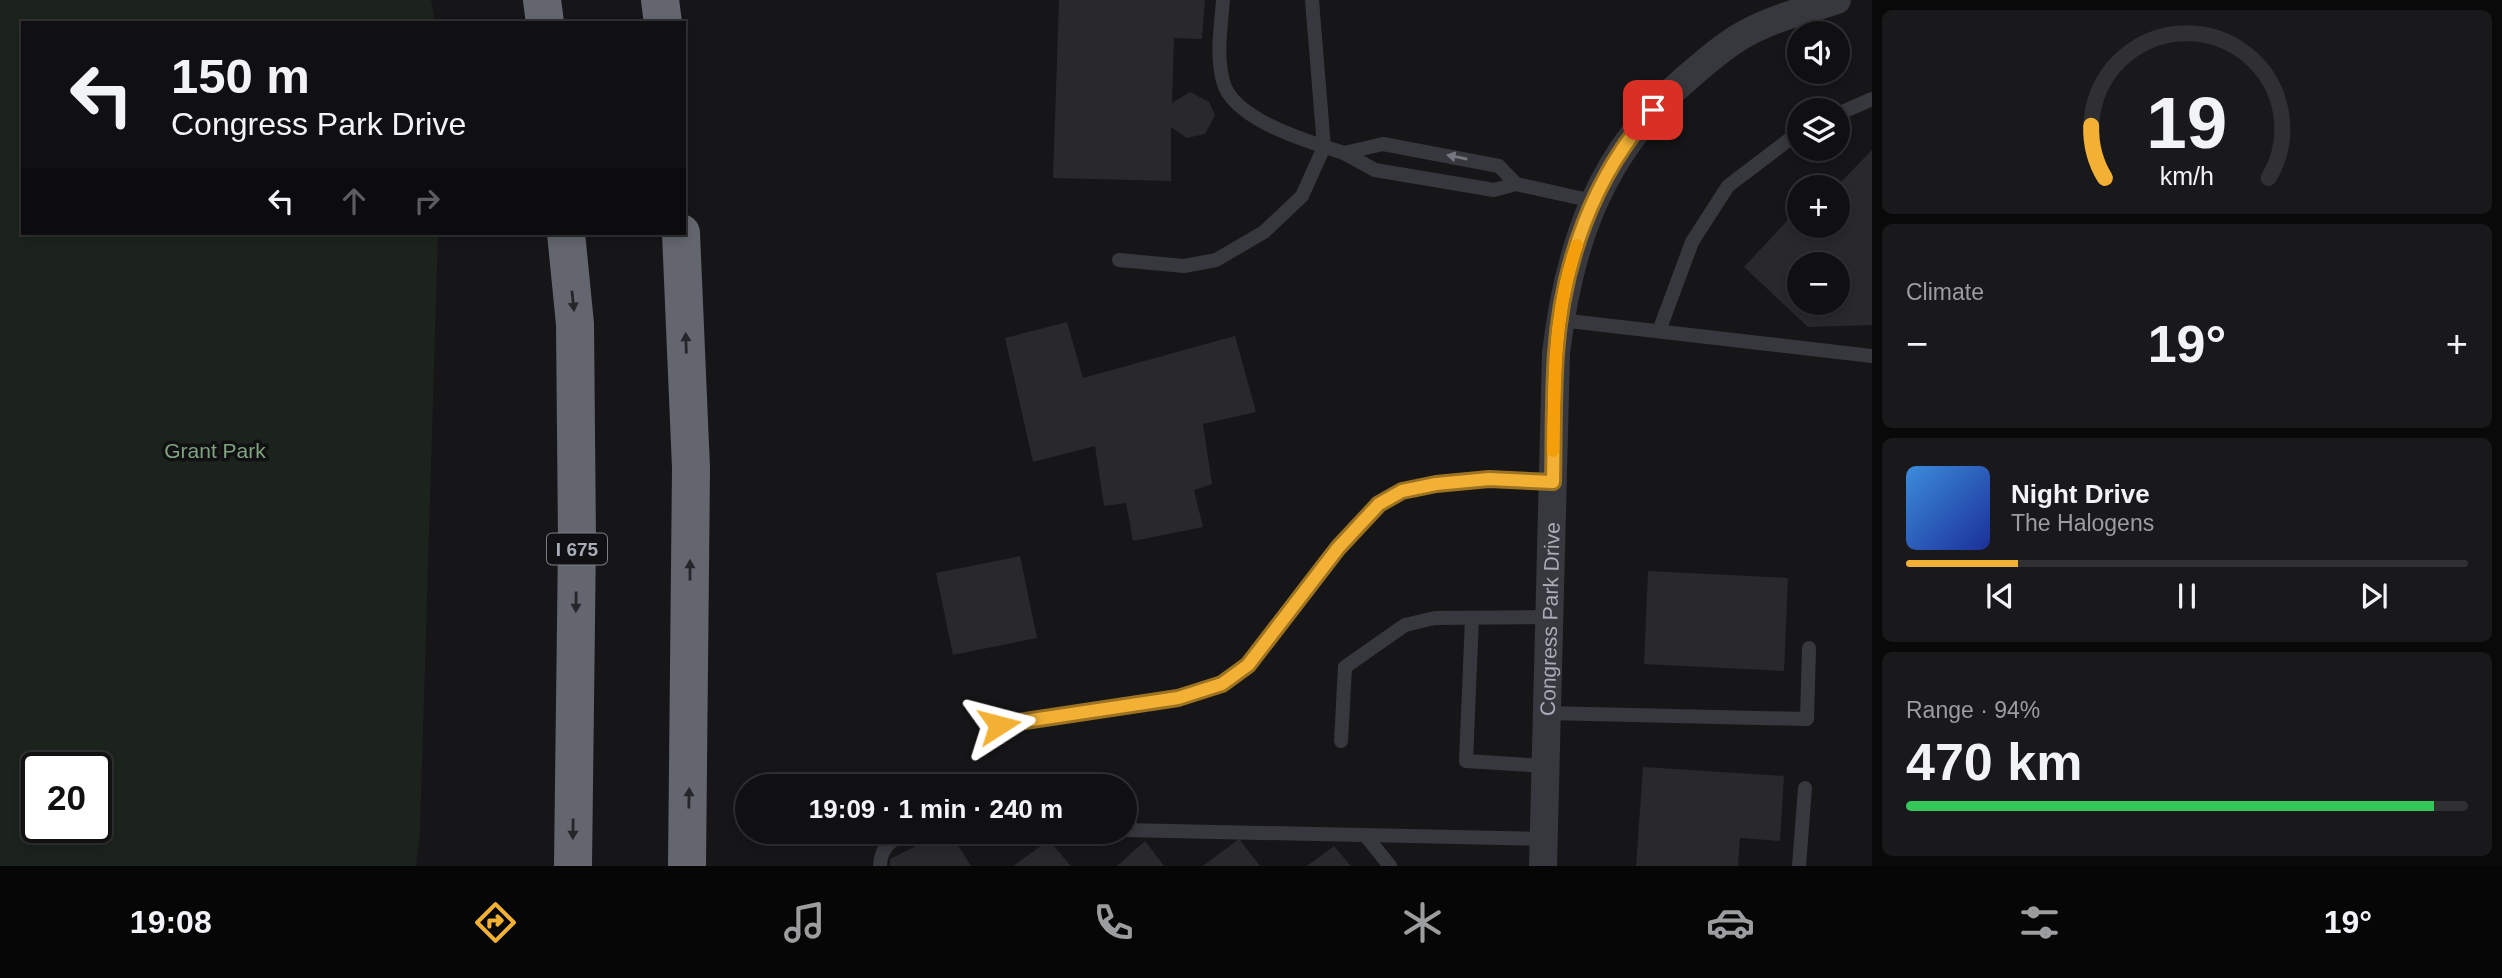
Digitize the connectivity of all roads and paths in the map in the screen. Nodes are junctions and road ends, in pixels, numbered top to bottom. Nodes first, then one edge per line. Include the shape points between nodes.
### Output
1 (542, 0) edge
2 (660, 0) edge
3 (1223, 0) edge
4 (1312, 0) edge
5 (1837, 0) edge
6 (545, 21) edge
7 (663, 21) edge
8 (1872, 99) edge
9 (1850, 109) edge
10 (1787, 141) edge
11 (1324, 147) junction
12 (1344, 153) junction
13 (1516, 184) junction
14 (1593, 201) junction
15 (566, 235) edge
16 (681, 235) edge
17 (1119, 260) dead end
18 (1560, 320) junction
19 (1659, 331) junction
20 (1872, 356) edge
21 (1553, 482) junction
22 (1549, 617) junction
23 (1472, 618) junction
24 (1810, 648) dead end
25 (1546, 713) junction
26 (999, 725) dead end
27 (1341, 741) dead end
28 (1545, 766) junction
29 (1805, 788) dead end
30 (1137, 831) edge
31 (1365, 835) junction
32 (889, 844) edge
33 (1543, 852) edge
34 (573, 866) edge
35 (687, 866) edge
36 (880, 866) edge
37 (1390, 866) edge
38 (1799, 866) edge

1 - 6 highway
2 - 7 highway
3 - 11 lane via 1220,61 1223,84 1234,102 1268,125
4 - 11 lane
5 - 14 street, Congress Park Drive via 1771,21 1710,58 1638,127 1612,163
8 - 9 lane
10 - 19 lane via 1728,187 1692,242
11 - 12 lane
11 - 17 lane via 1303,196 1264,232 1216,260 1184,266
12 - 13 lane via 1375,170 1494,190
13 -> 12 lane via 1499,166 1383,144
13 - 14 lane
14 - 18 street, Congress Park Drive via 1575,251
15 -> 34 highway, I 675 via 576,338
35 -> 16 highway via 691,468
18 - 19 lane
18 - 21 street, Congress Park Drive
19 - 20 lane
21 - 22 street, Congress Park Drive
21 - 26 lane via 1489,479 1402,491 1379,504 1338,548 1248,665 1222,684 1178,698
22 - 23 lane
22 - 25 street, Congress Park Drive
23 - 27 lane via 1435,618 1405,625 1345,667
23 - 28 lane via 1466,761
24 - 25 lane via 1807,719
25 - 28 street, Congress Park Drive
28 - 33 street, Congress Park Drive
29 - 38 lane
30 - 31 lane
31 - 33 lane
31 - 37 lane
32 - 36 lane via 881,853

